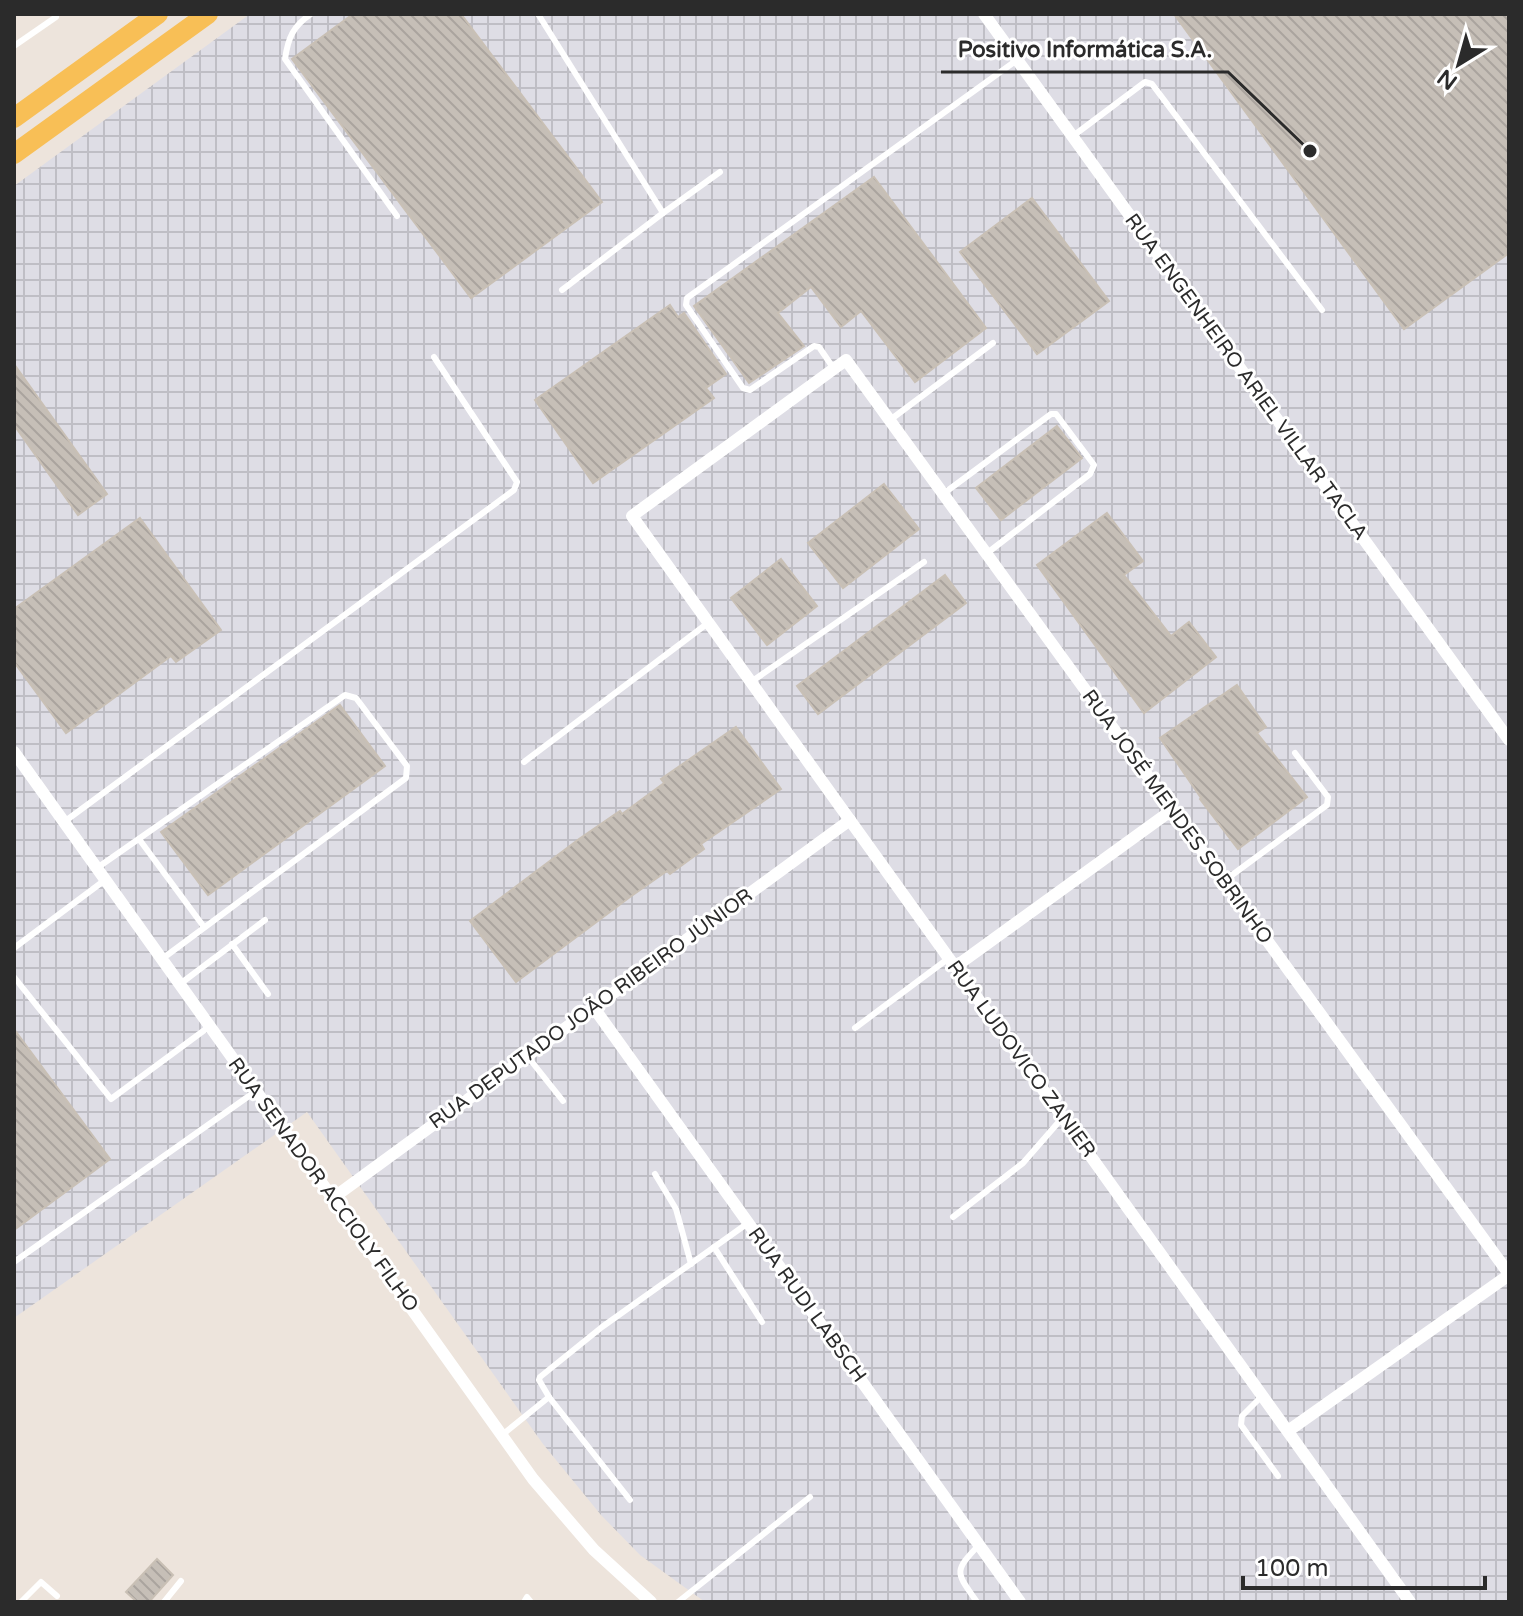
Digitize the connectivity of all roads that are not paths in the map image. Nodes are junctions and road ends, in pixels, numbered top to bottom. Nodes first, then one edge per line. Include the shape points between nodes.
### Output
1 (158, 14) edge
2 (208, 14) edge
3 (311, 14) edge
4 (538, 14) edge
5 (984, 14) edge
6 (56, 17) dead end
7 (181, 21) edge
8 (14, 46) edge
9 (1017, 60) junction
10 (14, 118) edge
11 (1072, 137) junction
12 (14, 154) edge
13 (720, 172) dead end
14 (663, 213) junction
15 (397, 216) dead end
16 (562, 290) dead end
17 (1322, 310) dead end
18 (993, 343) dead end
19 (434, 357) dead end
20 (834, 369) junction
21 (890, 420) junction
22 (943, 494) junction
23 (986, 554) junction
24 (924, 562) dead end
25 (708, 623) junction
26 (751, 682) junction
27 (1509, 740) edge
28 (14, 752) edge
29 (1295, 753) dead end
30 (524, 762) dead end
31 (1172, 810) junction
32 (850, 820) junction
33 (64, 822) junction
34 (139, 839) junction
35 (97, 868) junction
36 (105, 880) junction
37 (1224, 881) junction
38 (265, 920) dead end
39 (204, 927) junction
40 (232, 944) junction
41 (14, 948) edge
42 (162, 959) junction
43 (952, 963) junction
44 (14, 977) edge
45 (180, 984) junction
46 (268, 994) dead end
47 (594, 1008) junction
48 (210, 1026) junction
49 (855, 1028) dead end
50 (527, 1056) junction
51 (256, 1091) junction
52 (563, 1101) dead end
53 (1063, 1117) junction
54 (655, 1174) dead end
55 (333, 1198) junction
56 (953, 1217) dead end
57 (748, 1223) junction
58 (714, 1247) junction
59 (14, 1262) edge
60 (691, 1264) junction
61 (1509, 1274) edge
62 (762, 1322) dead end
63 (1262, 1396) junction
64 (549, 1397) junction
65 (1288, 1431) junction
66 (502, 1435) junction
67 (1278, 1476) dead end
68 (810, 1497) dead end
69 (630, 1500) dead end
70 (979, 1545) junction
71 (181, 1581) dead end
72 (57, 1596) dead end
73 (21, 1602) edge
74 (164, 1602) edge
75 (524, 1602) edge
76 (531, 1602) edge
77 (651, 1602) edge
78 (678, 1602) edge
79 (977, 1602) edge
80 (1020, 1602) edge
81 (1410, 1602) edge

1 - 10 main road
2 - 7 main road
3 - 15 lane via 297,24 285,59
4 - 14 lane
5 - 9 street, RUA ENGENHEIRO ARIEL VILLAR TACLA
6 - 8 lane
7 - 12 main road
9 - 11 street, RUA ENGENHEIRO ARIEL VILLAR TACLA
9 - 20 lane via 687,298 686,305 743,388 750,390 814,346
11 - 17 lane via 1145,82 1152,84
11 - 27 street, RUA ENGENHEIRO ARIEL VILLAR TACLA
13 - 14 lane
14 - 16 lane
18 - 21 lane
19 - 33 lane via 517,482 514,490
20 - 21 street, RUA JOSÉ MENDES SOBRINHO via 846,360
20 - 25 street, RUA LUDOVICO ZANIER via 632,516
21 - 22 street, RUA JOSÉ MENDES SOBRINHO
22 - 23 street, RUA JOSÉ MENDES SOBRINHO
22 - 23 lane via 1051,414 1094,465 1090,474
23 - 31 street, RUA JOSÉ MENDES SOBRINHO
24 - 26 lane
25 - 26 street, RUA LUDOVICO ZANIER
25 - 30 lane
26 - 32 street, RUA LUDOVICO ZANIER
28 - 33 street, RUA SENADOR ACCIOLY FILHO
29 - 37 lane via 1328,797 1327,805
31 - 37 street, RUA JOSÉ MENDES SOBRINHO
31 - 43 street
32 - 43 street, RUA LUDOVICO ZANIER
32 - 47 street, RUA DEPUTADO JOÃO RIBEIRO JÚNIOR
33 - 35 street, RUA SENADOR ACCIOLY FILHO
34 - 35 lane
34 - 39 lane
34 - 39 lane via 345,695 356,698 399,755 407,766 406,778
35 - 36 street, RUA SENADOR ACCIOLY FILHO
36 - 41 lane
36 - 42 street, RUA SENADOR ACCIOLY FILHO
37 - 61 street, RUA JOSÉ MENDES SOBRINHO
38 - 40 lane
39 - 42 lane
40 - 45 lane
40 - 46 lane
42 - 45 street, RUA SENADOR ACCIOLY FILHO
43 - 49 lane
43 - 53 street, RUA LUDOVICO ZANIER
44 - 48 lane via 111,1099
45 - 48 street, RUA SENADOR ACCIOLY FILHO
47 - 50 street, RUA DEPUTADO JOÃO RIBEIRO JÚNIOR
47 - 57 street, RUA RUDI LABSCH
48 - 51 street, RUA SENADOR ACCIOLY FILHO
50 - 52 lane
50 - 55 street, RUA DEPUTADO JOÃO RIBEIRO JÚNIOR
51 - 55 street, RUA SENADOR ACCIOLY FILHO
51 - 59 lane
53 - 56 lane via 1023,1163
53 - 63 street, RUA LUDOVICO ZANIER
54 - 60 lane via 676,1209
55 - 66 street, RUA SENADOR ACCIOLY FILHO
57 - 58 lane
57 - 70 street, RUA RUDI LABSCH
58 - 60 lane
58 - 62 lane
60 - 64 lane via 540,1377
61 - 65 street
63 - 65 street, RUA LUDOVICO ZANIER
63 - 67 lane via 1242,1416 1241,1425
64 - 66 lane
64 - 69 lane
65 - 81 street, RUA LUDOVICO ZANIER
66 - 77 street, RUA SENADOR ACCIOLY FILHO via 563,1516
68 - 78 lane
70 - 79 lane via 960,1564 959,1574
70 - 80 street, RUA RUDI LABSCH
71 - 74 lane
72 - 73 lane via 41,1582
75 - 76 lane via 527,1597

